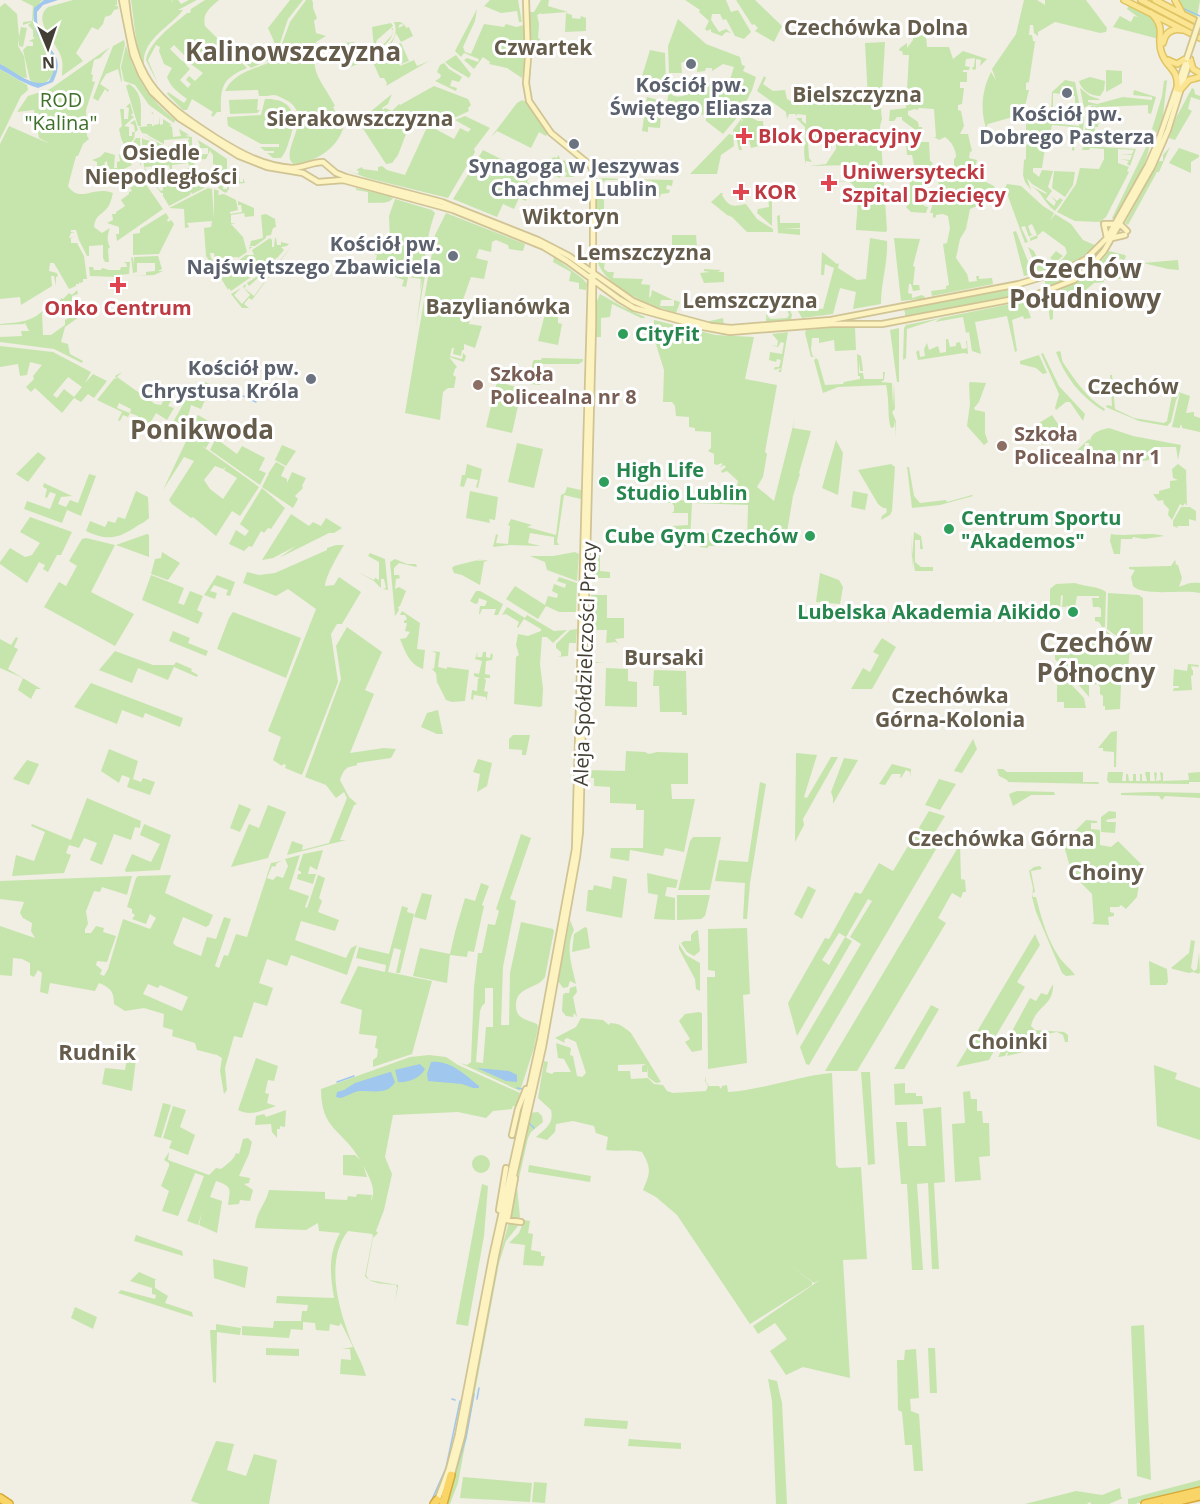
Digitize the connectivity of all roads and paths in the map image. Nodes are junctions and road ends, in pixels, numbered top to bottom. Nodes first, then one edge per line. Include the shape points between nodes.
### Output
1 (124, 0) edge
2 (524, 0) edge
3 (1124, 0) edge
4 (1141, 0) edge
5 (1155, 0) edge
6 (1175, 0) edge
7 (1151, 13) junction
8 (1183, 14) junction
9 (1200, 21) edge
10 (1200, 30) edge
11 (1186, 31) junction
12 (1200, 38) edge
13 (1189, 59) junction
14 (1200, 75) edge
15 (1179, 89) junction
16 (178, 115) junction
17 (317, 162) junction
18 (331, 168) junction
19 (312, 178) junction
20 (326, 181) junction
21 (1118, 224) junction
22 (1109, 239) junction
23 (593, 250) junction
24 (591, 258) junction
25 (577, 262) junction
26 (592, 276) junction
27 (607, 291) junction
28 (593, 296) junction
29 (593, 547) dead end
30 (586, 554) junction
31 (573, 743) dead end
32 (579, 748) junction
33 (534, 1073) junction
34 (531, 1080) junction
35 (512, 1135) dead end
36 (518, 1156) junction
37 (506, 1168) dead end
38 (507, 1220) junction
39 (521, 1222) dead end
40 (497, 1234) junction
41 (494, 1269) junction
42 (451, 1475) joint
43 (1200, 1491) edge
44 (1200, 1496) edge
45 (0, 1498) edge
46 (438, 1503) edge
47 (9, 1504) edge
48 (1145, 1504) edge
49 (1166, 1504) edge

1 - 16 main road via 143,78 152,92
2 - 23 main road, Aleja Spółdzielczości Pracy via 527,96 550,132 593,171
3 - 7 main road
4 - 10 main road
5 - 8 main road
6 - 8 main road
7 - 11 main road
7 - 15 main road via 1160,24 1161,52 1176,73
8 - 9 main road
9 - 13 main road, bridge
10 - 13 main road, bridge
11 - 12 main road
11 - 13 main road via 1171,30 1162,46 1173,64
13 - 14 main road
13 - 15 main road
14 - 15 main road
15 - 21 main road via 1160,150
16 - 17 main road via 259,161 293,168
16 - 19 main road via 247,160
17 - 18 main road via 325,162
17 - 19 main road via 310,170
18 - 20 main road
18 - 25 main road via 346,177 467,211 547,244
19 - 20 main road
20 - 26 main road via 343,180 463,213 541,245
21 - 22 main road
21 - 22 main road via 1104,224
21 - 22 main road via 1126,233
22 - 26 main road via 1072,267 1025,282 814,322 740,328 719,327 648,309
22 - 27 main road via 1102,255 1074,279 1041,293 873,325 721,331 643,311
23 - 24 main road, Aleja Spółdzielczości Pracy
23 - 26 main road, Aleja Spółdzielczości Pracy
24 - 25 main road
24 - 26 main road, Aleja Spółdzielczości Pracy
25 - 26 main road
26 - 27 main road
26 - 28 main road, Aleja Spółdzielczości Pracy
26 - 30 main road, Aleja Spółdzielczości Pracy via 582,546
27 - 28 main road via 600,290
28 - 30 main road, Aleja Spółdzielczości Pracy
29 - 30 main road
30 - 32 main road, Aleja Spółdzielczości Pracy
30 - 33 main road, Aleja Spółdzielczości Pracy via 579,846 544,1042
31 - 32 main road
32 - 33 main road, Aleja Spółdzielczości Pracy via 575,847
33 - 34 main road
33 - 36 main road
34 - 35 main road
34 - 40 main road
36 - 38 main road
36 - 41 main road
37 - 40 main road
38 - 39 main road
38 - 41 main road
40 - 46 main road via 458,1435
41 - 42 main road
42 - 46 highway
43 - 48 highway
44 - 49 highway
45 - 47 highway

